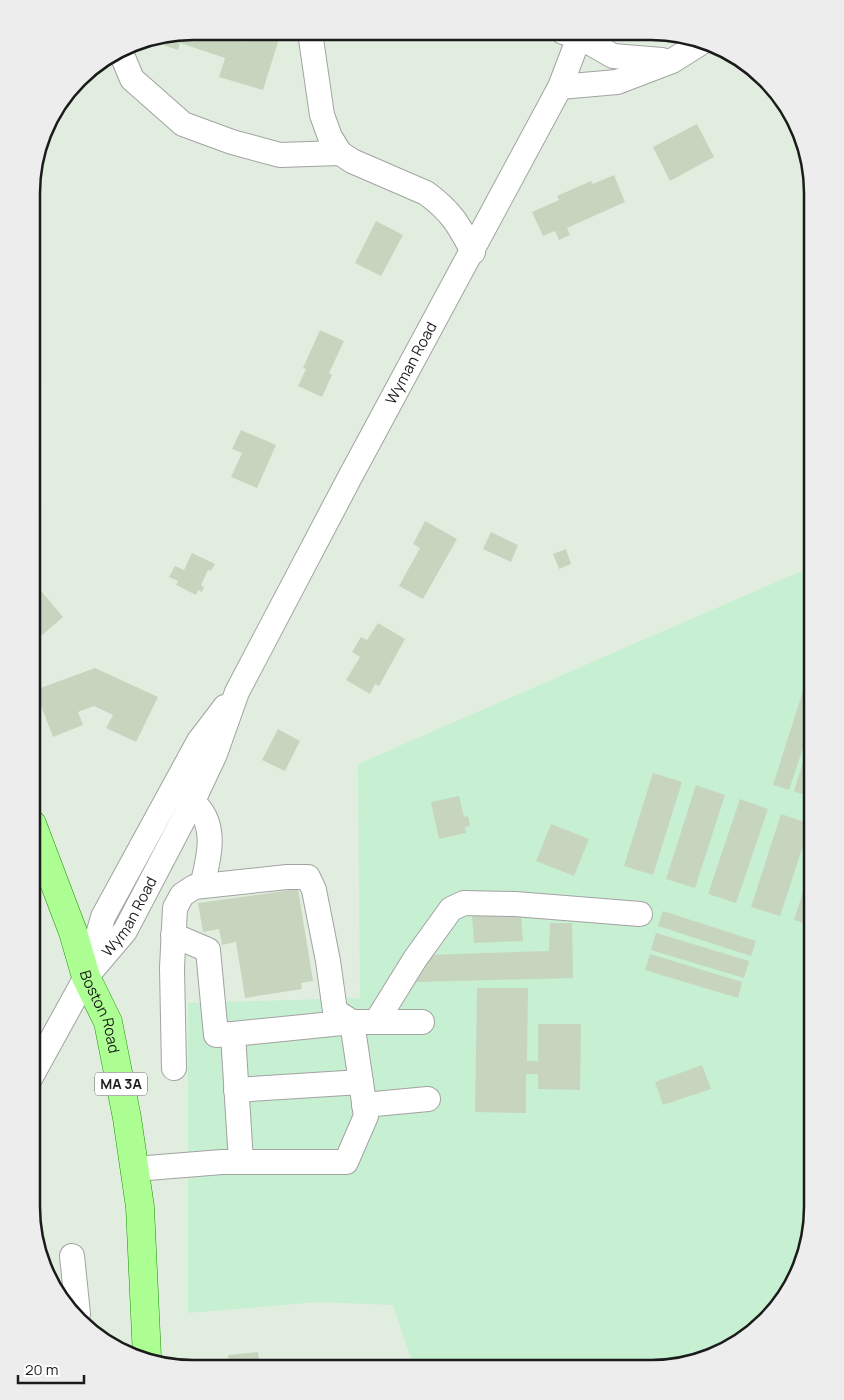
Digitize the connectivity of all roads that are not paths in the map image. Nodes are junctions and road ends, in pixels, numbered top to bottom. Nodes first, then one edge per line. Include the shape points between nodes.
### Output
1 (311, 40) edge
2 (572, 40) edge
3 (585, 40) edge
4 (695, 46) edge
5 (123, 57) edge
6 (672, 61) junction
7 (560, 87) junction
8 (340, 153) junction
9 (473, 252) junction
10 (237, 692) junction
11 (170, 791) junction
12 (192, 803) junction
13 (40, 845) edge
14 (202, 886) junction
15 (640, 914) dead end
16 (173, 935) junction
17 (86, 977) junction
18 (352, 1022) junction
19 (376, 1022) junction
20 (422, 1022) dead end
21 (232, 1034) junction
22 (40, 1061) edge
23 (174, 1068) dead end
24 (236, 1090) junction
25 (362, 1093) junction
26 (428, 1099) dead end
27 (241, 1162) junction
28 (135, 1169) junction
29 (72, 1256) dead end
30 (77, 1306) edge
31 (147, 1353) edge

1 - 8 street via 322,115
2 - 7 street, Wyman Road
3 - 6 street via 613,56
4 - 6 street
5 - 8 street via 132,79 183,124 280,155
6 - 7 street via 617,82
7 - 9 street, Wyman Road
8 - 9 street via 426,193 458,223
9 - 10 street, Wyman Road
10 - 11 street, Wyman Road via 199,741
10 - 12 street, Wyman Road via 215,754
11 - 12 street
11 - 17 street, Wyman Road via 103,917
12 - 14 street via 206,822 210,839
12 - 17 street, Wyman Road via 125,931
13 - 17 main road, Boston Road / MA 3A via 73,932
14 - 16 street via 182,895 175,908
14 - 18 street via 308,877 328,961 335,1011
15 - 19 street via 464,903 450,909
16 - 21 street via 208,950 216,1035
16 - 23 street
17 - 22 street
17 - 28 main road, Boston Road / MA 3A via 108,1022
18 - 19 street
18 - 21 street
18 - 25 street
19 - 20 street
21 - 24 street
24 - 25 street
24 - 27 street
25 - 26 street
25 - 27 street via 366,1116 346,1162
27 - 28 street
28 - 31 main road, Boston Road / MA 3A via 140,1206
29 - 30 street

